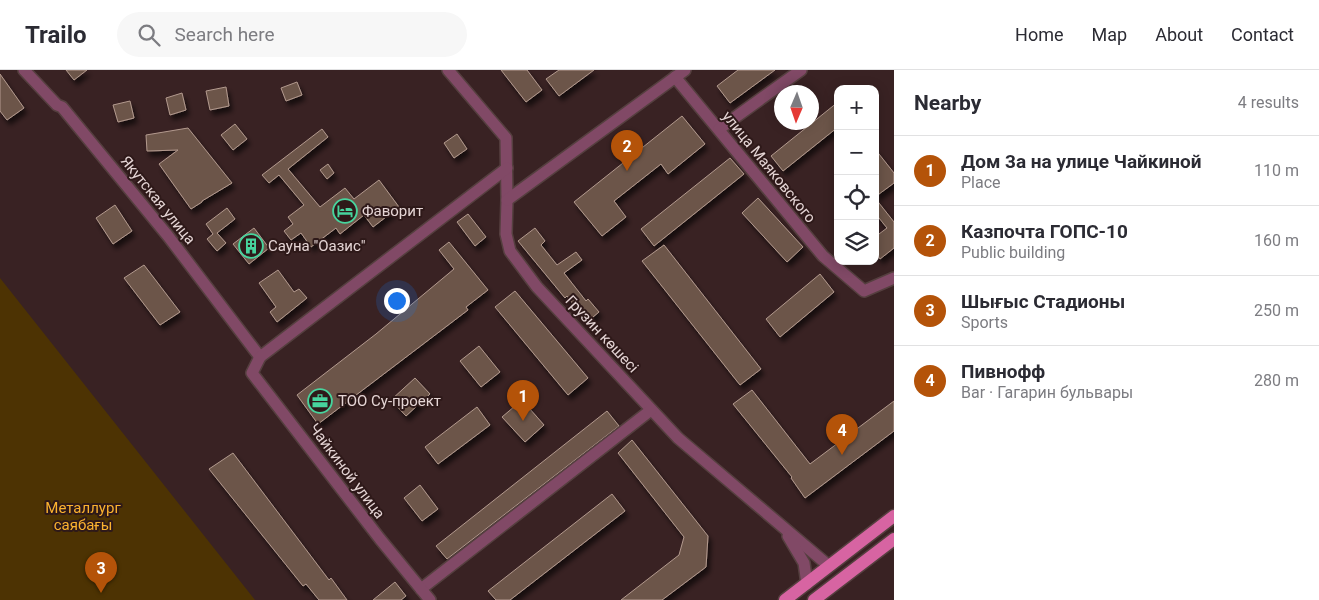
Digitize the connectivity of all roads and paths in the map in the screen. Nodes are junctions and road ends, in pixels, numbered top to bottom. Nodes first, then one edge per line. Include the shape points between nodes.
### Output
1 (24, 70) edge
2 (448, 70) edge
3 (801, 70) edge
4 (680, 73) edge
5 (719, 129) junction
6 (506, 168) junction
7 (507, 200) junction
8 (894, 278) edge
9 (260, 357) junction
10 (651, 410) junction
11 (894, 516) edge
12 (784, 528) junction
13 (894, 539) edge
14 (829, 566) junction
15 (842, 579) junction
16 (807, 584) junction
17 (422, 590) junction
18 (430, 600) edge
19 (785, 600) edge
20 (814, 600) edge

1 - 9 street, Якутская улица via 62,107 163,230
2 - 6 street, Грузин көшесі via 506,138
3 - 5 street
4 - 5 street, улица Маяковского
4 - 7 street
5 - 8 street, улица Маяковского via 823,256 864,291
6 - 7 street, Грузин көшесі
6 - 9 street
7 - 10 street, Грузин көшесі via 506,234 510,250 537,287
9 - 17 street, Чайкиной улица via 252,372
10 - 12 street, Грузин көшесі via 678,438
10 - 17 street
11 - 14 main road
12 - 14 street, Грузин көшесі
12 - 16 street via 804,563
13 - 15 main road
14 - 15 main road
14 - 16 main road
15 - 20 main road
16 - 19 main road
17 - 18 street, Чайкиной улица

